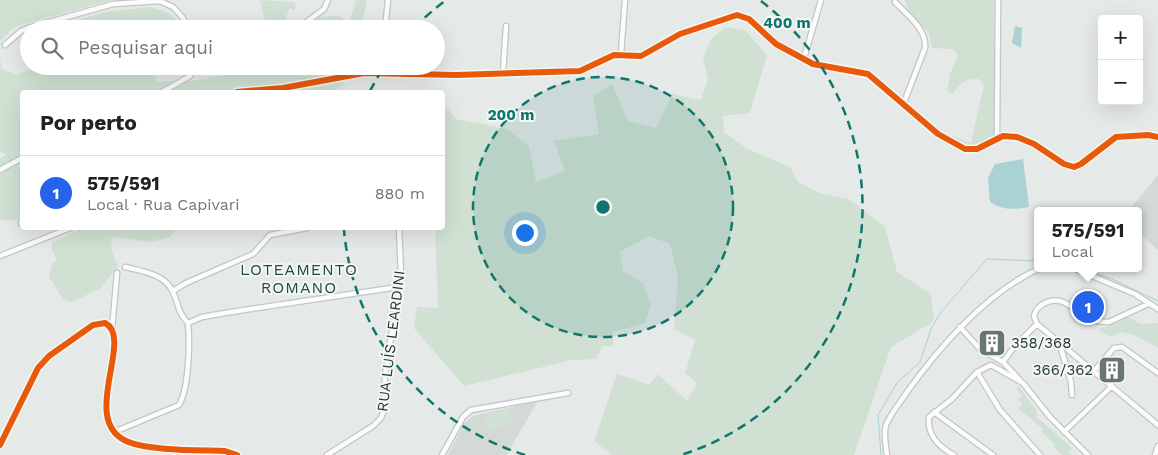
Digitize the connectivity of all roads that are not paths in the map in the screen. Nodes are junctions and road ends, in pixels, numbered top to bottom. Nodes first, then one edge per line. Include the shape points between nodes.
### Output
1 (328, 0) edge
2 (388, 0) edge
3 (625, 0) edge
4 (820, 0) edge
5 (998, 0) edge
6 (895, 2) dead end
7 (57, 20) edge
8 (184, 20) edge
9 (309, 20) edge
10 (387, 20) edge
11 (506, 26) dead end
12 (20, 31) edge
13 (5, 46) dead end
14 (621, 54) junction
15 (804, 58) junction
16 (503, 72) junction
17 (190, 75) edge
18 (353, 75) edge
19 (445, 75) edge
20 (166, 90) edge
21 (260, 90) edge
22 (902, 105) junction
23 (1158, 137) edge
24 (997, 138) junction
25 (20, 159) edge
26 (0, 170) edge
27 (64, 230) edge
28 (288, 230) edge
29 (398, 230) edge
30 (0, 256) edge
31 (125, 267) dead end
32 (1034, 271) edge
33 (1082, 272) edge
34 (117, 273) dead end
35 (398, 287) junction
36 (173, 291) junction
37 (1148, 304) junction
38 (1158, 309) edge
39 (188, 324) junction
40 (1037, 324) junction
41 (960, 327) junction
42 (112, 329) junction
43 (1058, 341) junction
44 (1003, 362) junction
45 (1094, 371) junction
46 (977, 372) junction
47 (1158, 373) edge
48 (1023, 383) junction
49 (1112, 386) junction
50 (568, 393) dead end
51 (1072, 395) dead end
52 (934, 412) junction
53 (1158, 425) edge
54 (114, 432) junction
55 (1064, 432) junction
56 (0, 445) edge
57 (1158, 446) edge
58 (237, 455) edge
59 (327, 455) edge
60 (442, 455) edge
61 (887, 455) edge
62 (954, 455) edge
63 (993, 455) edge
64 (1040, 455) edge
65 (1088, 455) edge
66 (1155, 455) edge

1 - 9 street via 324,9
2 - 10 street
3 - 14 street
4 - 15 street
5 - 24 street
6 - 22 street via 926,40
7 - 8 street via 114,4 160,1 173,7
11 - 16 street
12 - 13 street
14 - 15 street via 641,56 680,34 737,15 744,16 769,40
14 - 16 street via 580,71
15 - 22 street via 822,67 868,74
16 - 19 street
17 - 20 street
18 - 21 street
22 - 24 street via 946,140 965,149 977,149
23 - 24 street via 1116,137 1074,167 1059,162 1023,138
25 - 26 street
27 - 30 street
28 - 36 street via 270,235 253,254
29 - 35 street, RUA LUÍS LEARDINI via 402,273
31 - 36 street via 150,272
32 - 41 street via 1017,281
33 - 37 street via 1134,294
34 - 42 street
35 - 39 street via 230,312 202,317
35 - 59 street, RUA LUÍS LEARDINI via 381,418 366,432
36 - 39 street via 179,314
37 - 38 street
37 - 40 street via 1102,322 1069,304 1053,300 1035,312
39 - 54 street via 184,395 179,405
40 - 43 street
40 - 44 street
41 - 44 street via 980,349
41 - 61 street via 892,414 885,432
42 - 54 street via 114,346 106,403
42 - 56 street via 105,323 94,325 43,362
43 - 45 street
43 - 51 street
44 - 48 street
45 - 47 street via 1114,348 1122,347
45 - 49 street
46 - 48 street via 991,365
46 - 52 street via 952,399
46 - 64 street via 1000,410
48 - 55 street
49 - 53 street
49 - 55 street
50 - 60 street via 471,410
52 - 62 street via 929,417 932,436 939,446
52 - 63 street
54 - 58 street via 121,439 139,445 225,451
55 - 65 street
57 - 66 street

